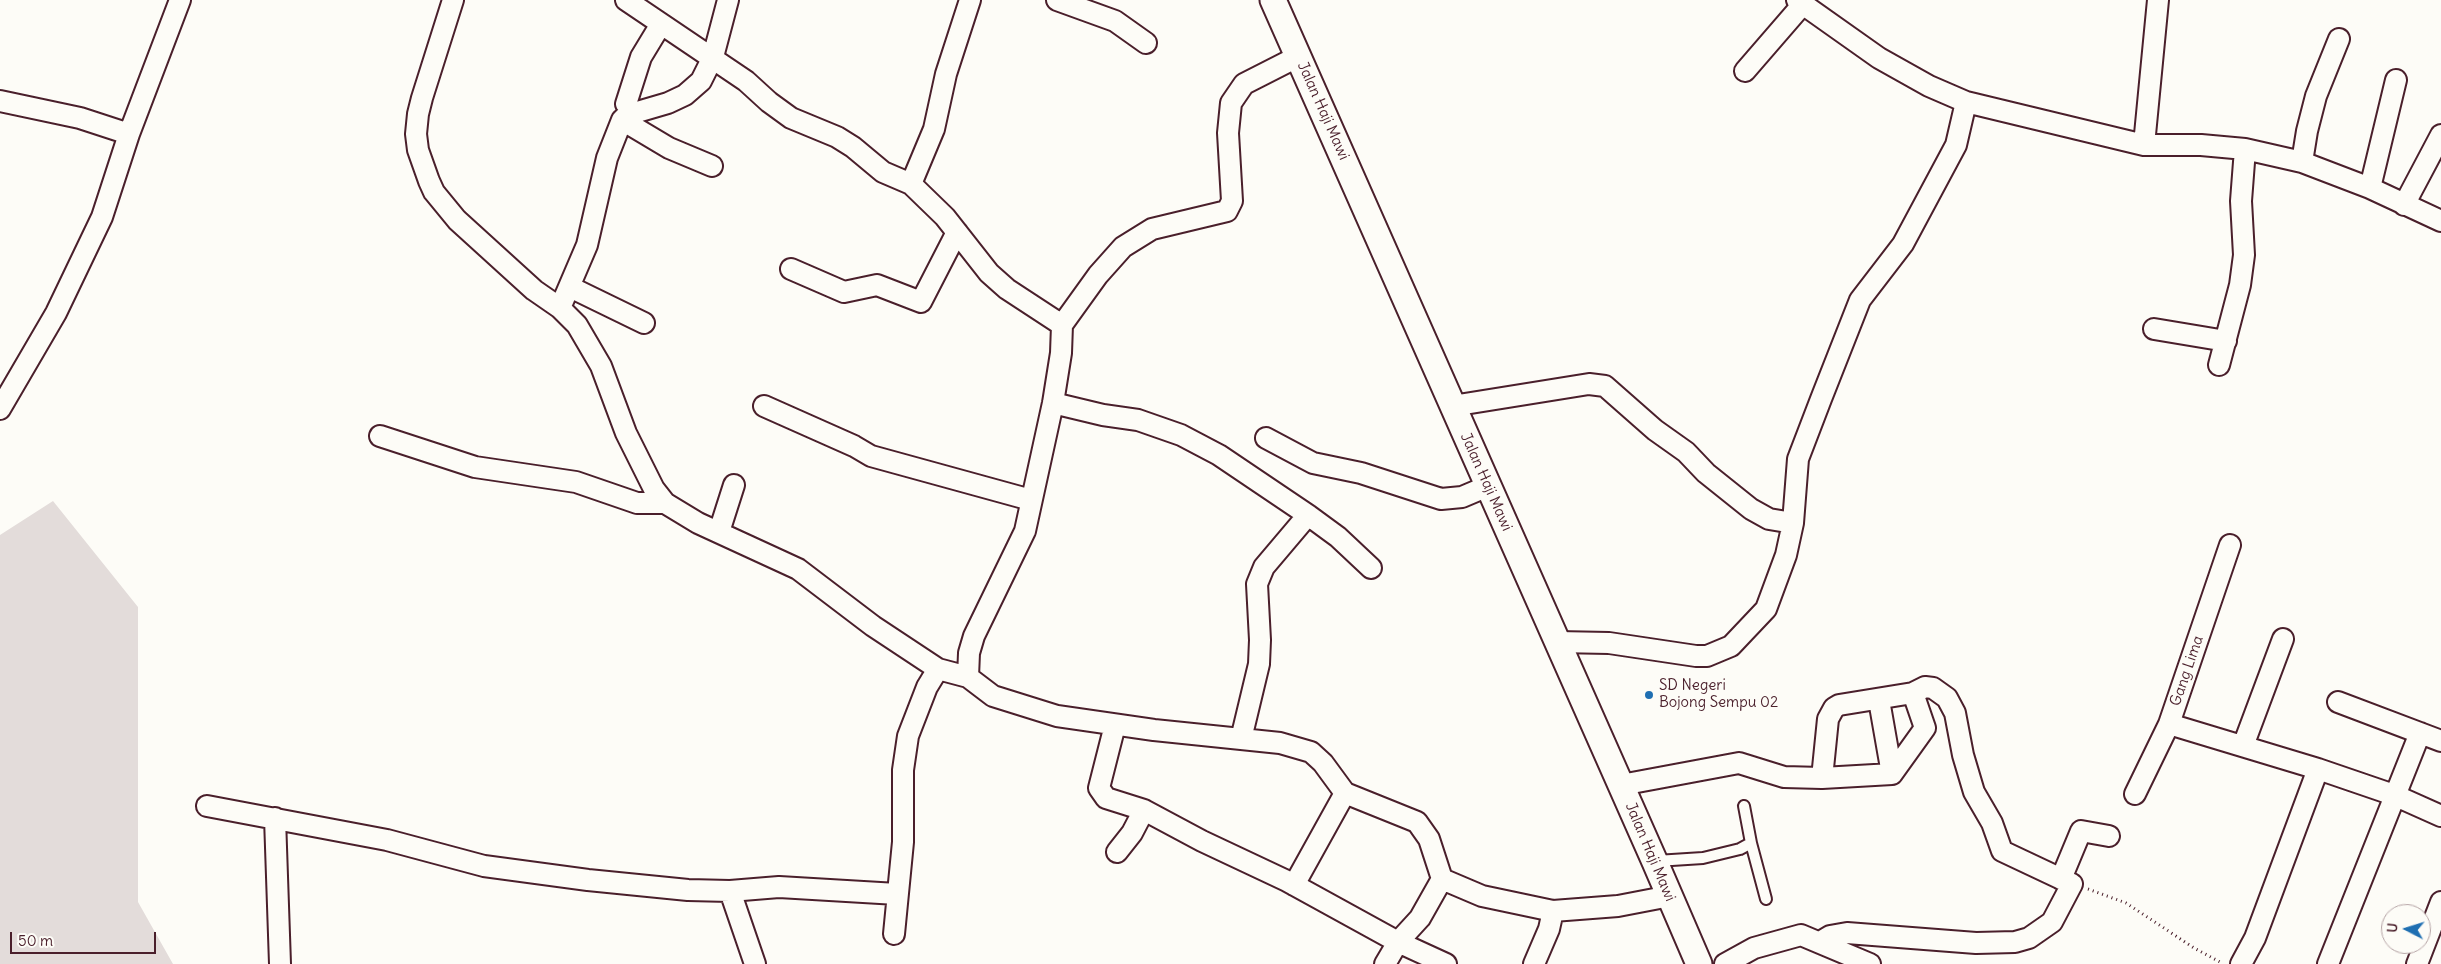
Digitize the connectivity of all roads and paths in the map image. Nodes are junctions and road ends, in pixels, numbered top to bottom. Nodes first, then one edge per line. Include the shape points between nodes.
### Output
1 (180, 0) edge
2 (453, 0) edge
3 (626, 0) edge
4 (728, 0) edge
5 (970, 0) edge
6 (1057, 0) edge
7 (1273, 0) edge
8 (2158, 0) edge
9 (1800, 2) edge
10 (661, 24) junction
11 (2339, 39) dead end
12 (1146, 43) dead end
13 (1299, 56) junction
14 (713, 57) junction
15 (1745, 71) dead end
16 (2396, 80) dead end
17 (0, 101) edge
18 (1966, 102) junction
19 (624, 112) junction
20 (129, 134) junction
21 (2441, 136) edge
22 (2144, 145) junction
23 (2245, 149) junction
24 (2302, 162) junction
25 (712, 166) dead end
26 (911, 184) junction
27 (2370, 188) junction
28 (2404, 205) junction
29 (2441, 221) edge
30 (957, 232) junction
31 (791, 269) dead end
32 (570, 287) junction
33 (560, 308) junction
34 (644, 323) dead end
35 (1062, 325) junction
36 (2154, 329) dead end
37 (2226, 340) junction
38 (2219, 366) dead end
39 (1053, 403) junction
40 (764, 406) dead end
41 (1452, 406) junction
42 (0, 408) edge
43 (380, 436) dead end
44 (1266, 438) dead end
45 (734, 485) dead end
46 (1488, 486) junction
47 (1032, 500) junction
48 (665, 502) junction
49 (1308, 515) junction
50 (1793, 523) junction
51 (719, 532) junction
52 (2230, 545) dead end
53 (1371, 568) dead end
54 (2283, 639) dead end
55 (1558, 642) junction
56 (938, 669) junction
57 (968, 677) junction
58 (1913, 693) junction
59 (1879, 700) junction
60 (2338, 702) dead end
61 (2169, 724) junction
62 (1115, 725) junction
63 (2420, 733) junction
64 (1241, 739) junction
65 (2441, 741) edge
66 (2243, 746) junction
67 (2318, 769) junction
68 (1892, 774) junction
69 (1822, 778) junction
70 (1621, 785) junction
71 (1345, 793) junction
72 (2135, 794) dead end
73 (2394, 796) junction
74 (207, 806) dead end
75 (1744, 806) dead end
76 (1144, 810) junction
77 (2441, 816) edge
78 (275, 818) junction
79 (2109, 836) dead end
80 (1752, 843) junction
81 (1117, 852) dead end
82 (1655, 862) junction
83 (1442, 880) junction
84 (2066, 882) junction
85 (1294, 885) junction
86 (730, 891) junction
87 (897, 894) junction
88 (1670, 896) junction
89 (1766, 899) dead end
90 (2441, 902) edge
91 (1553, 912) junction
92 (894, 934) dead end
93 (1398, 942) junction
94 (1820, 942) junction
95 (1737, 961) edge
96 (280, 964) edge
97 (755, 964) edge
98 (1385, 964) edge
99 (1446, 964) edge
100 (1534, 964) edge
101 (1699, 964) edge
102 (1870, 964) edge
103 (2225, 964) edge
104 (2242, 964) edge
105 (2328, 964) edge
106 (2417, 964) edge

1 - 20 street
2 - 33 street via 422,98 416,134 422,165 434,192 457,220 534,290
3 - 10 street
4 - 14 street
5 - 26 street via 946,74 934,129
6 - 12 street via 1115,21
7 - 13 street, Jalan Haji Mawi
8 - 22 street
9 - 15 street
9 - 18 street via 1879,58
10 - 14 street
10 - 19 street via 640,57
11 - 24 street via 2316,96
13 - 35 street via 1244,84 1231,103 1228,133 1232,202 1227,211 1152,229 1122,247
13 - 41 street, Jalan Haji Mawi
14 - 19 street via 701,81 685,95 627,115
14 - 26 street via 791,118 837,137 883,172
16 - 27 street
17 - 20 street via 80,118
18 - 22 street
18 - 50 street via 1956,144 1919,216 1860,300 1798,459
19 - 25 street via 669,148
19 - 32 street via 608,158 587,245
20 - 42 street via 102,217 79,267 37,348
21 - 28 street
22 - 23 street
23 - 24 street
23 - 37 street via 2241,201 2244,255
24 - 27 street
26 - 30 street
27 - 28 street
28 - 29 street
30 - 31 street via 923,302 877,285 844,292
30 - 35 street via 989,273
32 - 33 street
32 - 34 street
33 - 48 street via 587,341 626,433 654,489
35 - 39 street
36 - 37 street
37 - 38 street
39 - 47 street
39 - 49 street via 1138,420 1181,435 1219,455
40 - 47 street via 871,456
41 - 46 street, Jalan Haji Mawi
41 - 50 street via 1588,384 1605,386 1751,509 1769,519
43 - 48 street via 475,466 576,482 637,503
44 - 46 street via 1313,463 1361,472 1441,499 1462,497
45 - 51 street
46 - 55 street, Jalan Haji Mawi
47 - 57 street via 1019,546 974,636
48 - 51 street
49 - 53 street
49 - 64 street via 1264,567 1257,584 1259,664
50 - 55 street via 1786,555 1766,609 1740,638 1719,652 1696,656 1609,643
51 - 56 street via 798,568 873,626
52 - 61 street, Gang Lima
54 - 66 street
55 - 70 street, Jalan Haji Mawi
56 - 57 street
56 - 87 street via 927,687 908,736 903,770 903,842
57 - 62 street via 993,696 1057,716
58 - 59 street
58 - 68 street via 1925,728
58 - 84 street via 1926,687 1933,688 1943,694 1951,705 1974,792 1992,823 2002,851
59 - 68 street
59 - 69 street via 1839,705 1830,713
60 - 63 street
61 - 66 street
61 - 72 street, Gang Lima
62 - 64 street
62 - 76 street via 1100,792 1106,798
63 - 65 street
63 - 73 street
64 - 71 street via 1280,743 1310,752 1323,763
66 - 67 street
67 - 73 street
67 - 104 street via 2255,938
68 - 69 street
69 - 70 street via 1784,777 1739,763
70 - 82 street, Jalan Haji Mawi
71 - 83 street via 1417,822 1429,840
71 - 85 street
73 - 77 street
73 - 105 street
74 - 78 street
75 - 80 lane
76 - 81 street
76 - 85 street
78 - 86 street via 387,840 484,866 597,881
78 - 96 street
79 - 84 street via 2081,832
80 - 82 lane via 1703,858
80 - 89 lane
82 - 88 street, Jalan Haji Mawi
83 - 91 street via 1482,896
83 - 93 street via 1420,918
84 - 94 street via 2052,922 2029,938 2015,942 1976,943 1847,933 1830,936
84 - 103 path via 2126,903 2207,956
85 - 93 street
86 - 87 street via 779,888
86 - 97 street
87 - 92 street
88 - 91 street via 1618,906
88 - 101 street, Jalan Haji Mawi
90 - 106 street
91 - 100 street
93 - 98 street
93 - 99 street
94 - 95 street via 1801,935 1754,948
94 - 102 street

